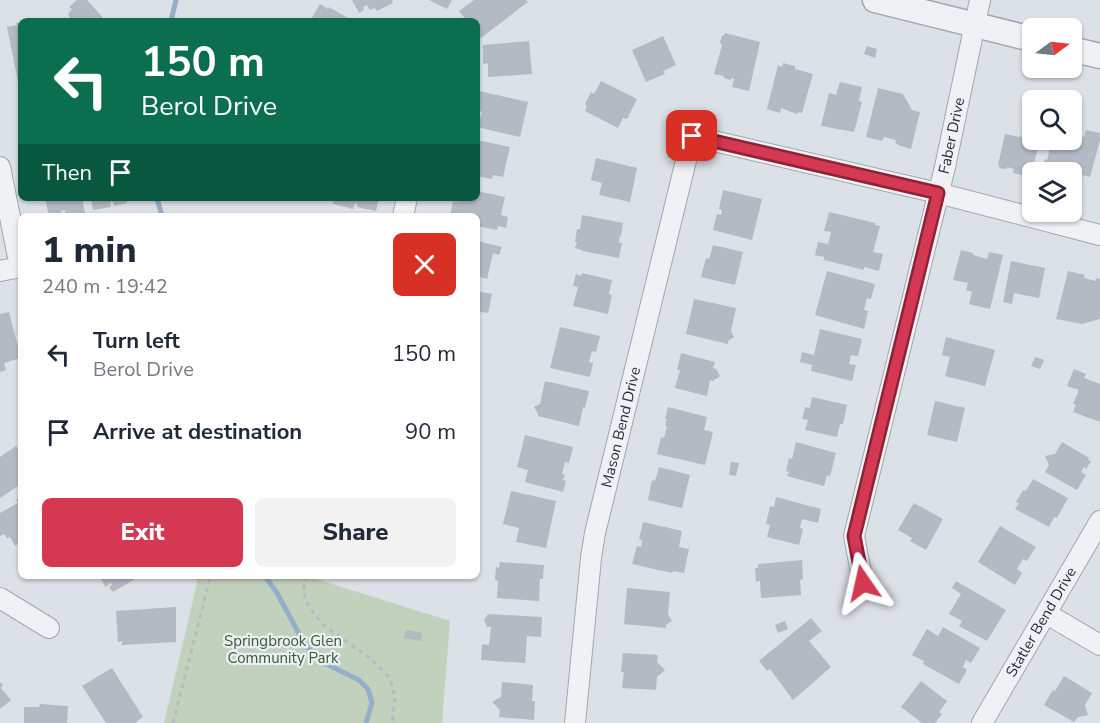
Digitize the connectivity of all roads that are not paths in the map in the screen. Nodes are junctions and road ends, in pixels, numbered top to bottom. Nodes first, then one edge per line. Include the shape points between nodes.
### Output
1 (875, 0) edge
2 (980, 0) edge
3 (975, 25) junction
4 (1022, 37) edge
5 (1082, 52) edge
6 (1100, 56) edge
7 (0, 167) edge
8 (938, 193) junction
9 (1100, 235) edge
10 (18, 253) edge
11 (18, 268) edge
12 (0, 271) edge
13 (1100, 521) edge
14 (863, 583) dead end
15 (0, 598) edge
16 (1047, 614) junction
17 (48, 628) dead end
18 (1100, 645) edge
19 (575, 723) edge
20 (982, 723) edge

1 - 3 street
2 - 3 street, Faber Drive
3 - 4 street
3 - 8 street, Faber Drive
5 - 6 street
7 - 10 street
8 - 9 street
8 - 14 street, Faber Drive via 854,536
8 - 19 street, Mason Bend Drive via 692,136 595,533
11 - 12 street
13 - 16 street, Statler Bend Drive
15 - 17 street
16 - 18 street
16 - 20 street, Statler Bend Drive

